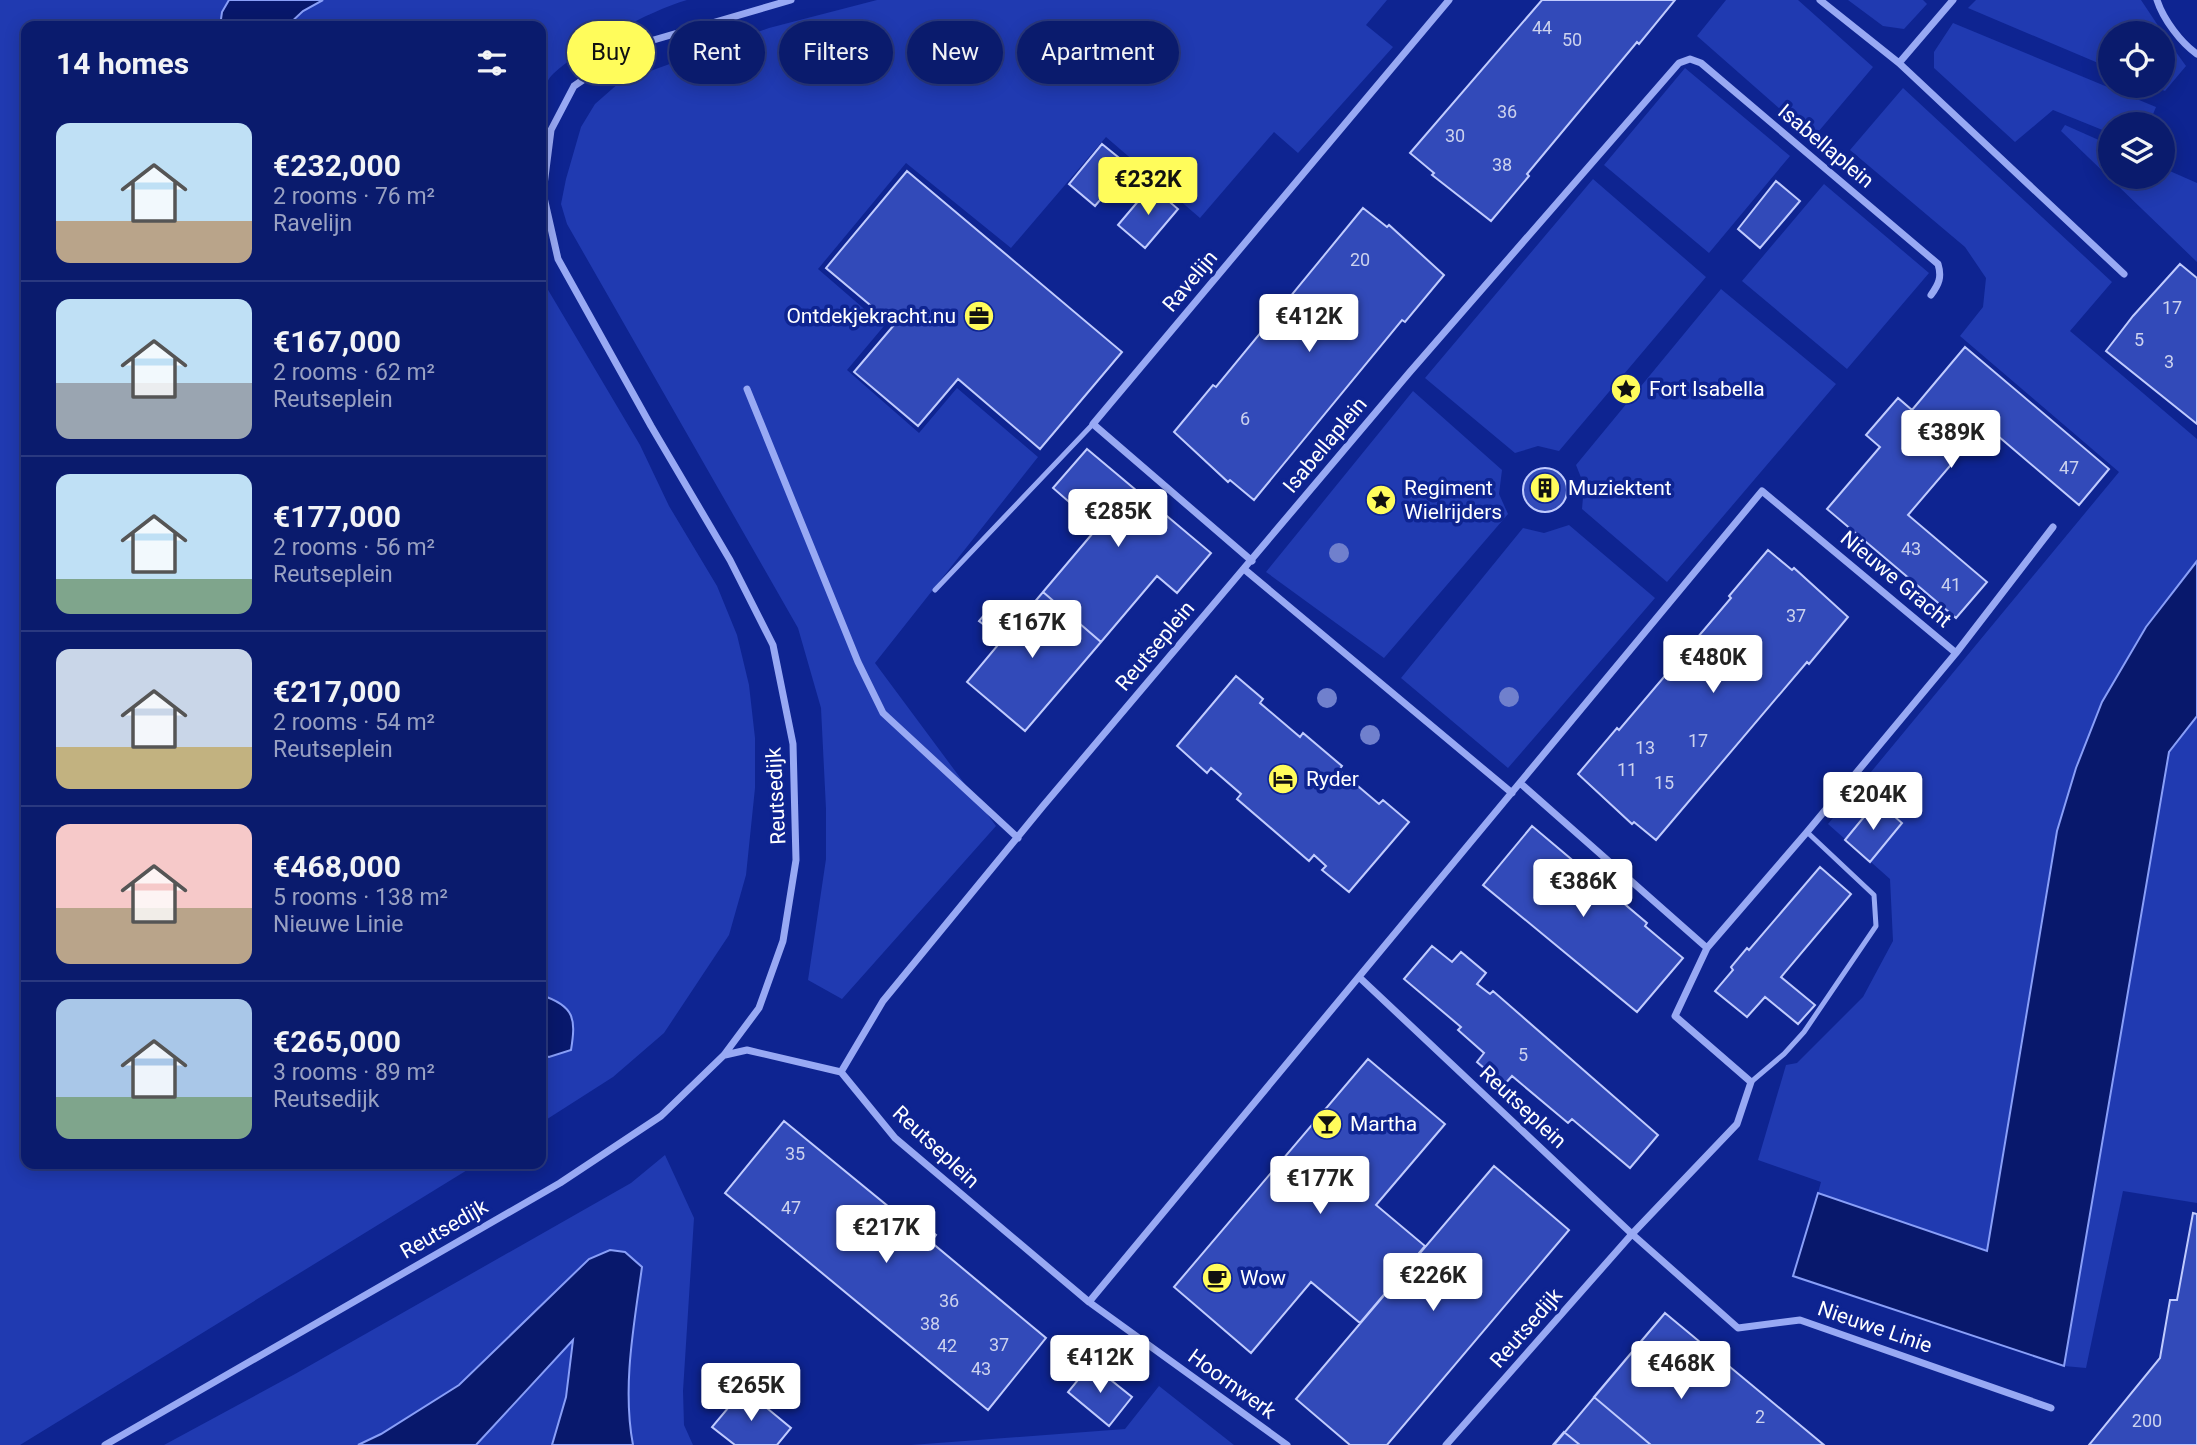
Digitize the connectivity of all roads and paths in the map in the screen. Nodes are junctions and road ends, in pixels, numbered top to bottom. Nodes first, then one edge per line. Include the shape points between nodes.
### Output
1 (791, 0) edge
2 (1449, 0) edge
3 (1820, 0) edge
4 (1953, 0) edge
5 (2157, 0) edge
6 (2197, 54) edge
7 (1899, 63) junction
8 (546, 169) edge
9 (546, 206) edge
10 (2124, 274) dead end
11 (1931, 295) dead end
12 (747, 390) dead end
13 (1093, 424) junction
14 (2053, 527) dead end
15 (1252, 561) junction
16 (1244, 569) junction
17 (935, 590) dead end
18 (1956, 653) junction
19 (1520, 783) junction
20 (1511, 793) junction
21 (1807, 832) junction
22 (1018, 838) junction
23 (1707, 948) junction
24 (1359, 977) junction
25 (724, 1055) junction
26 (841, 1072) junction
27 (1751, 1082) junction
28 (1632, 1234) junction
29 (1089, 1302) junction
30 (2051, 1408) dead end
31 (106, 1445) edge
32 (1287, 1445) edge
33 (1446, 1445) edge

1 - 8 street, Reutsedijk via 633,46 574,86 551,130
2 - 13 street, Ravelijn
3 - 7 street
4 - 7 street
5 - 6 street via 2160,10
7 - 10 street
9 - 25 street, Reutsedijk via 558,259 730,560 773,646 793,744 796,860 783,942 759,1008
11 - 15 street, Isabellaplein via 1939,284 1938,264 1701,63 1689,59 1679,63 1588,166
12 - 22 street via 883,713
13 - 15 street
13 - 17 lane
14 - 18 street
15 - 16 street, Isabellaplein
16 - 20 street
16 - 22 street, Reutseplein
18 - 19 street, Nieuwe Gracht via 1762,491
18 - 21 street, Nieuwe Gracht
19 - 20 street
19 - 23 street
20 - 24 street
21 - 23 street, Nieuwe Gracht
21 - 27 lane via 1874,895 1876,926 1804,1032
22 - 26 street, Reutseplein via 883,1001
23 - 27 street, Nieuwe Gracht via 1675,1016
24 - 28 street, Reutseplein
24 - 29 street
25 - 26 street via 747,1050
25 - 31 street, Reutsedijk via 661,1116 560,1183
26 - 29 street, Reutseplein via 895,1138
27 - 28 street via 1737,1124
28 - 30 street, Nieuwe Linie via 1738,1328 1800,1320
28 - 33 street, Reutsedijk
29 - 32 street, Hoornwerk

